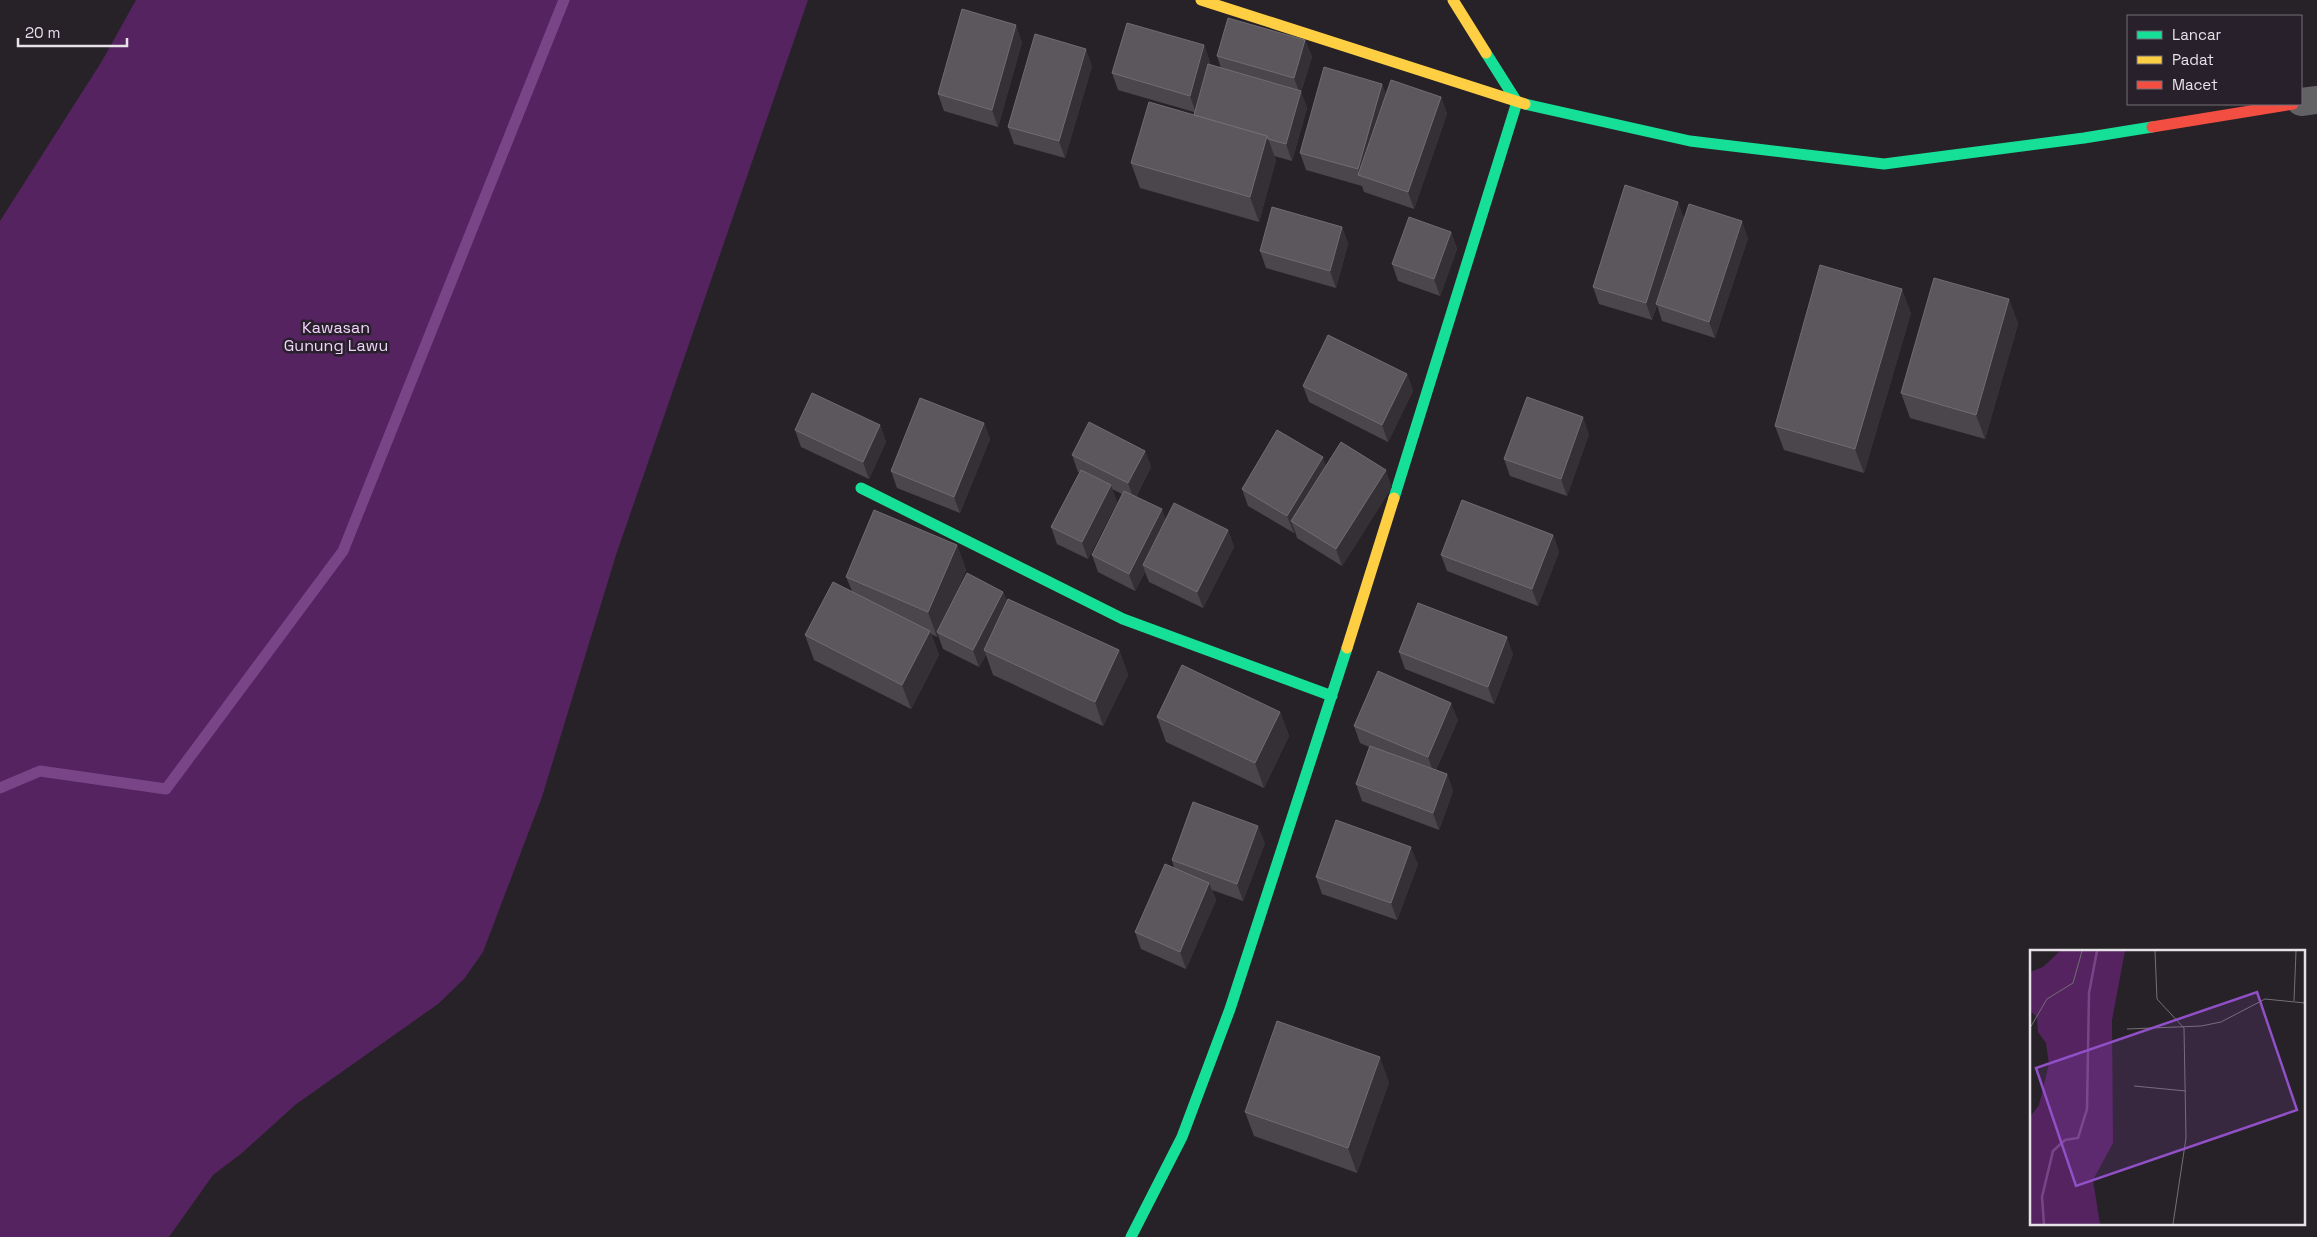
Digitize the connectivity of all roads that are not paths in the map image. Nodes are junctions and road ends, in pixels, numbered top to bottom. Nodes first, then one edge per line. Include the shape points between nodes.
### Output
1 (1201, 0) edge
2 (1453, 0) edge
3 (2317, 100) edge
4 (1517, 102) junction
5 (2302, 102) edge
6 (2287, 105) edge
7 (861, 488) dead end
8 (1332, 696) junction
9 (1131, 1237) edge

1 - 4 street
2 - 4 street
3 - 5 street
4 - 6 street via 1690,141 1884,164 2084,138
4 - 8 street
7 - 8 street via 1123,619
8 - 9 street via 1230,1009 1182,1137

